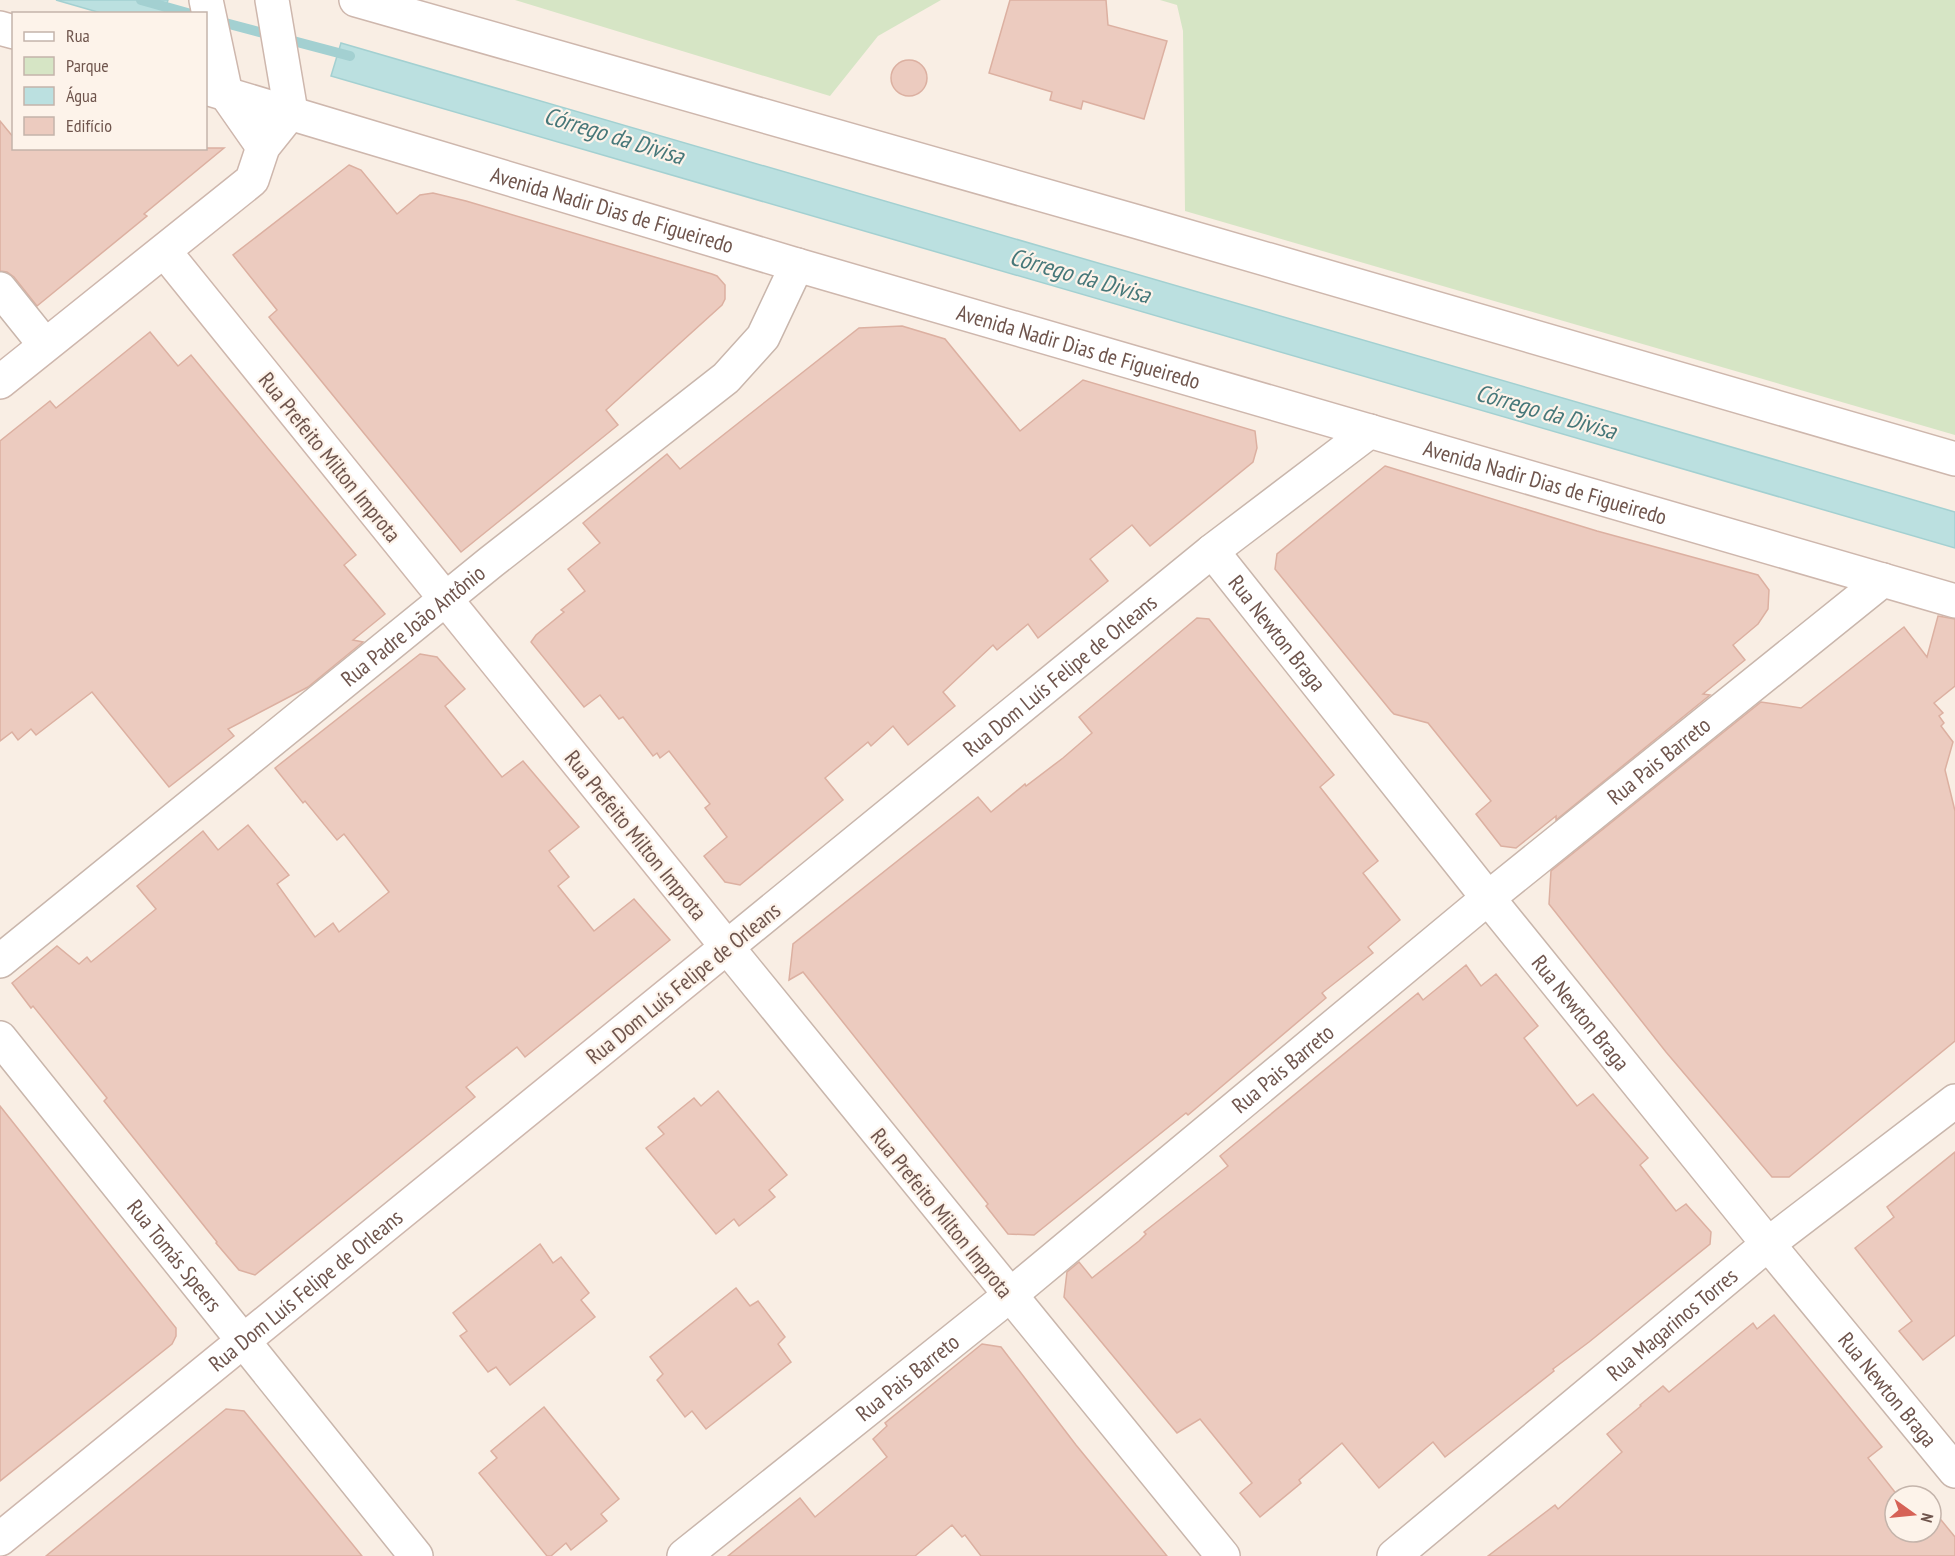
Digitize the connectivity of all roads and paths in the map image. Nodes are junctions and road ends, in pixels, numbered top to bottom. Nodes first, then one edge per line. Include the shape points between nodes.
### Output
1 (206, 0) edge
2 (272, 0) edge
3 (356, 0) edge
4 (216, 91) edge
5 (291, 112) junction
6 (263, 147) junction
7 (165, 252) junction
8 (798, 264) junction
9 (0, 289) edge
10 (45, 345) junction
11 (0, 382) edge
12 (1370, 431) junction
13 (1955, 459) edge
14 (1212, 551) junction
15 (1883, 580) junction
16 (444, 600) junction
17 (1955, 601) edge
18 (1488, 898) junction
19 (727, 947) junction
20 (0, 961) edge
21 (0, 1038) edge
22 (1955, 1101) edge
23 (1768, 1244) junction
24 (1009, 1296) junction
25 (243, 1341) junction
26 (1955, 1471) edge
27 (0, 1539) edge
28 (417, 1556) edge
29 (684, 1556) edge
30 (1223, 1556) edge
31 (1394, 1556) edge

1 - 4 street
2 - 5 street
3 - 13 street
4 - 5 street, Avenida Nadir Dias de Figueiredo
4 - 6 street
5 - 6 street
5 - 8 street, Avenida Nadir Dias de Figueiredo
6 - 7 street via 252,180
7 - 10 street
7 - 16 street, Rua Prefeito Milton Improta
8 - 12 street, Avenida Nadir Dias de Figueiredo
8 - 16 street, Rua Padre João Antônio via 763,337 726,378
9 - 10 street
10 - 11 street
12 - 14 street, Rua Dom Luís Felipe de Orleans
12 - 15 street, Avenida Nadir Dias de Figueiredo
14 - 18 street, Rua Newton Braga
14 - 19 street, Rua Dom Luís Felipe de Orleans
15 - 17 street, Avenida Nadir Dias de Figueiredo
15 - 18 street, Rua Pais Barreto
16 - 19 street, Rua Prefeito Milton Improta
16 - 20 street, Rua Padre João Antônio
18 - 23 street, Rua Newton Braga
18 - 24 street, Rua Pais Barreto
19 - 24 street, Rua Prefeito Milton Improta
19 - 25 street, Rua Dom Luís Felipe de Orleans
21 - 25 street, Rua Tomás Speers
22 - 23 street, Rua Magarinos Torres
23 - 26 street, Rua Newton Braga
23 - 31 street, Rua Magarinos Torres
24 - 29 street, Rua Pais Barreto
24 - 30 street, Rua Prefeito Milton Improta
25 - 27 street, Rua Dom Luís Felipe de Orleans
25 - 28 street, Rua Tomás Speers

